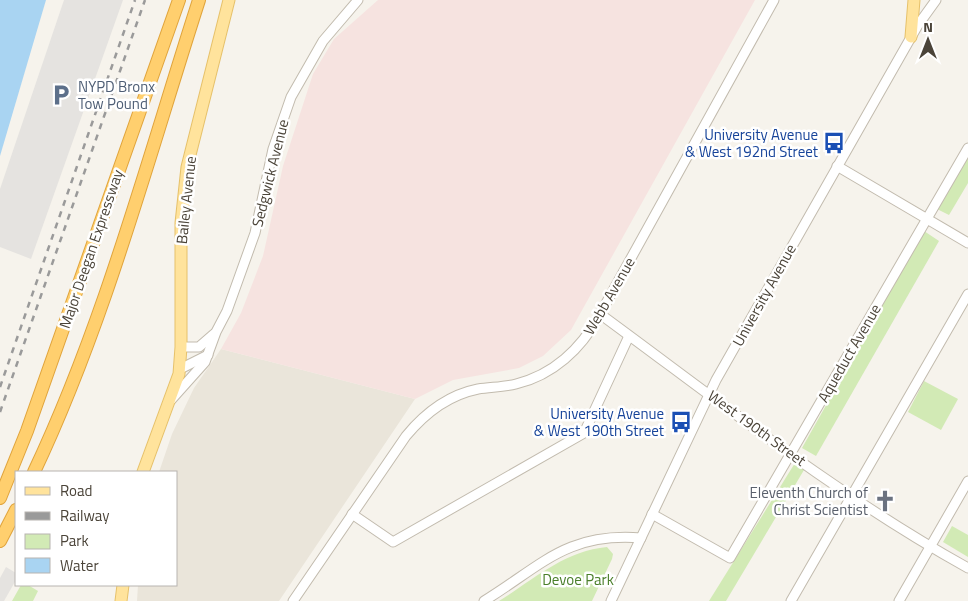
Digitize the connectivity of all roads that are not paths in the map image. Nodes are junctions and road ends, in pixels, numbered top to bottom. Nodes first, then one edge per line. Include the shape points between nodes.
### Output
1 (179, 0) edge
2 (199, 0) edge
3 (229, 0) edge
4 (358, 0) edge
5 (774, 0) edge
6 (914, 0) edge
7 (936, 0) edge
8 (911, 37) junction
9 (968, 148) edge
10 (837, 166) junction
11 (928, 217) junction
12 (968, 243) edge
13 (968, 294) edge
14 (600, 314) junction
15 (216, 332) junction
16 (629, 336) junction
17 (182, 347) junction
18 (208, 355) junction
19 (179, 371) junction
20 (709, 394) junction
21 (168, 402) junction
22 (791, 454) junction
23 (34, 471) edge
24 (142, 471) edge
25 (968, 481) edge
26 (851, 497) junction
27 (0, 498) edge
28 (15, 512) edge
29 (352, 514) junction
30 (652, 514) junction
31 (641, 538) junction
32 (0, 541) edge
33 (930, 547) junction
34 (968, 568) edge
35 (123, 586) edge
36 (122, 601) edge
37 (293, 601) edge
38 (484, 601) edge
39 (611, 601) edge
40 (791, 601) edge
41 (899, 601) edge

1 - 27 highway, Major Deegan Expressway via 30,422
2 - 23 highway, Major Deegan Expressway via 97,317
3 - 17 main road, Bailey Avenue via 186,167 181,222
4 - 15 street, Sedgwick Avenue via 322,41 291,97 273,149 256,233
5 - 14 street, Webb Avenue
6 - 8 main road
7 - 8 street, University Avenue
8 - 10 street, University Avenue
9 - 11 street, Aqueduct Avenue
10 - 11 street
10 - 20 street, University Avenue
11 - 12 street
11 - 22 street, Aqueduct Avenue
13 - 26 street
14 - 16 street, West 190th Street
14 - 29 street, Webb Avenue via 583,342 548,371 517,384 463,394 427,413 406,436
15 - 17 street, Sedgwick Avenue via 199,347
15 - 18 street, Sedgwick Avenue
16 - 20 street, West 190th Street
16 - 29 street via 584,433 393,542
17 - 19 main road, Bailey Avenue
18 - 19 street
18 - 21 street, Sedgwick Avenue
19 - 21 main road, Sedgwick Avenue
20 - 22 street, West 190th Street
20 - 30 street, University Avenue
21 - 24 main road, Sedgwick Avenue
22 - 26 street, West 190th Street
22 - 30 street, Aqueduct Avenue via 730,558
25 - 33 street
26 - 33 street, West 190th Street
26 - 40 street
28 - 32 highway
29 - 37 street, Webb Avenue
30 - 31 street, University Avenue
31 - 38 street via 612,537 564,549
31 - 39 street, University Avenue
33 - 34 street, West 190th Street
33 - 41 street
35 - 36 main road

